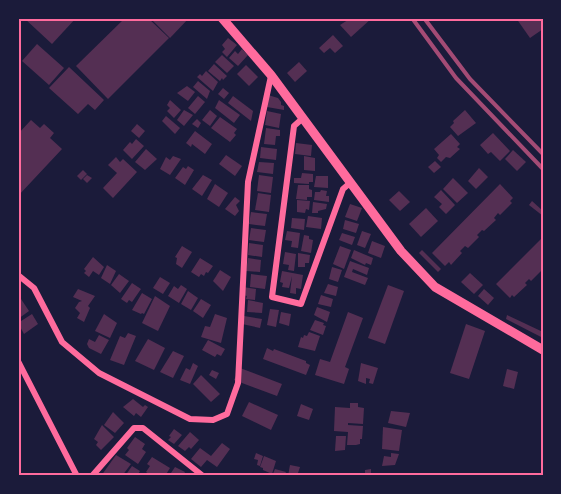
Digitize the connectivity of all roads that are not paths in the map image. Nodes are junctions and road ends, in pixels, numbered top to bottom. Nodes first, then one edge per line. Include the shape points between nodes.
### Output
1 (222, 18) edge
2 (271, 75) junction
3 (303, 118) junction
4 (350, 183) junction
5 (18, 275) edge
6 (543, 350) edge
7 (18, 361) edge
8 (77, 476) edge
9 (92, 476) edge
10 (203, 476) edge

1 - 2 main road
2 - 3 main road
2 - 5 street via 248,182 238,383 227,414 213,420 190,419 99,373 62,342 34,288
3 - 4 main road
3 - 4 street via 294,126 272,297 301,304 343,189
4 - 6 main road via 401,251 435,287
7 - 8 street
9 - 10 street via 134,428 143,428

